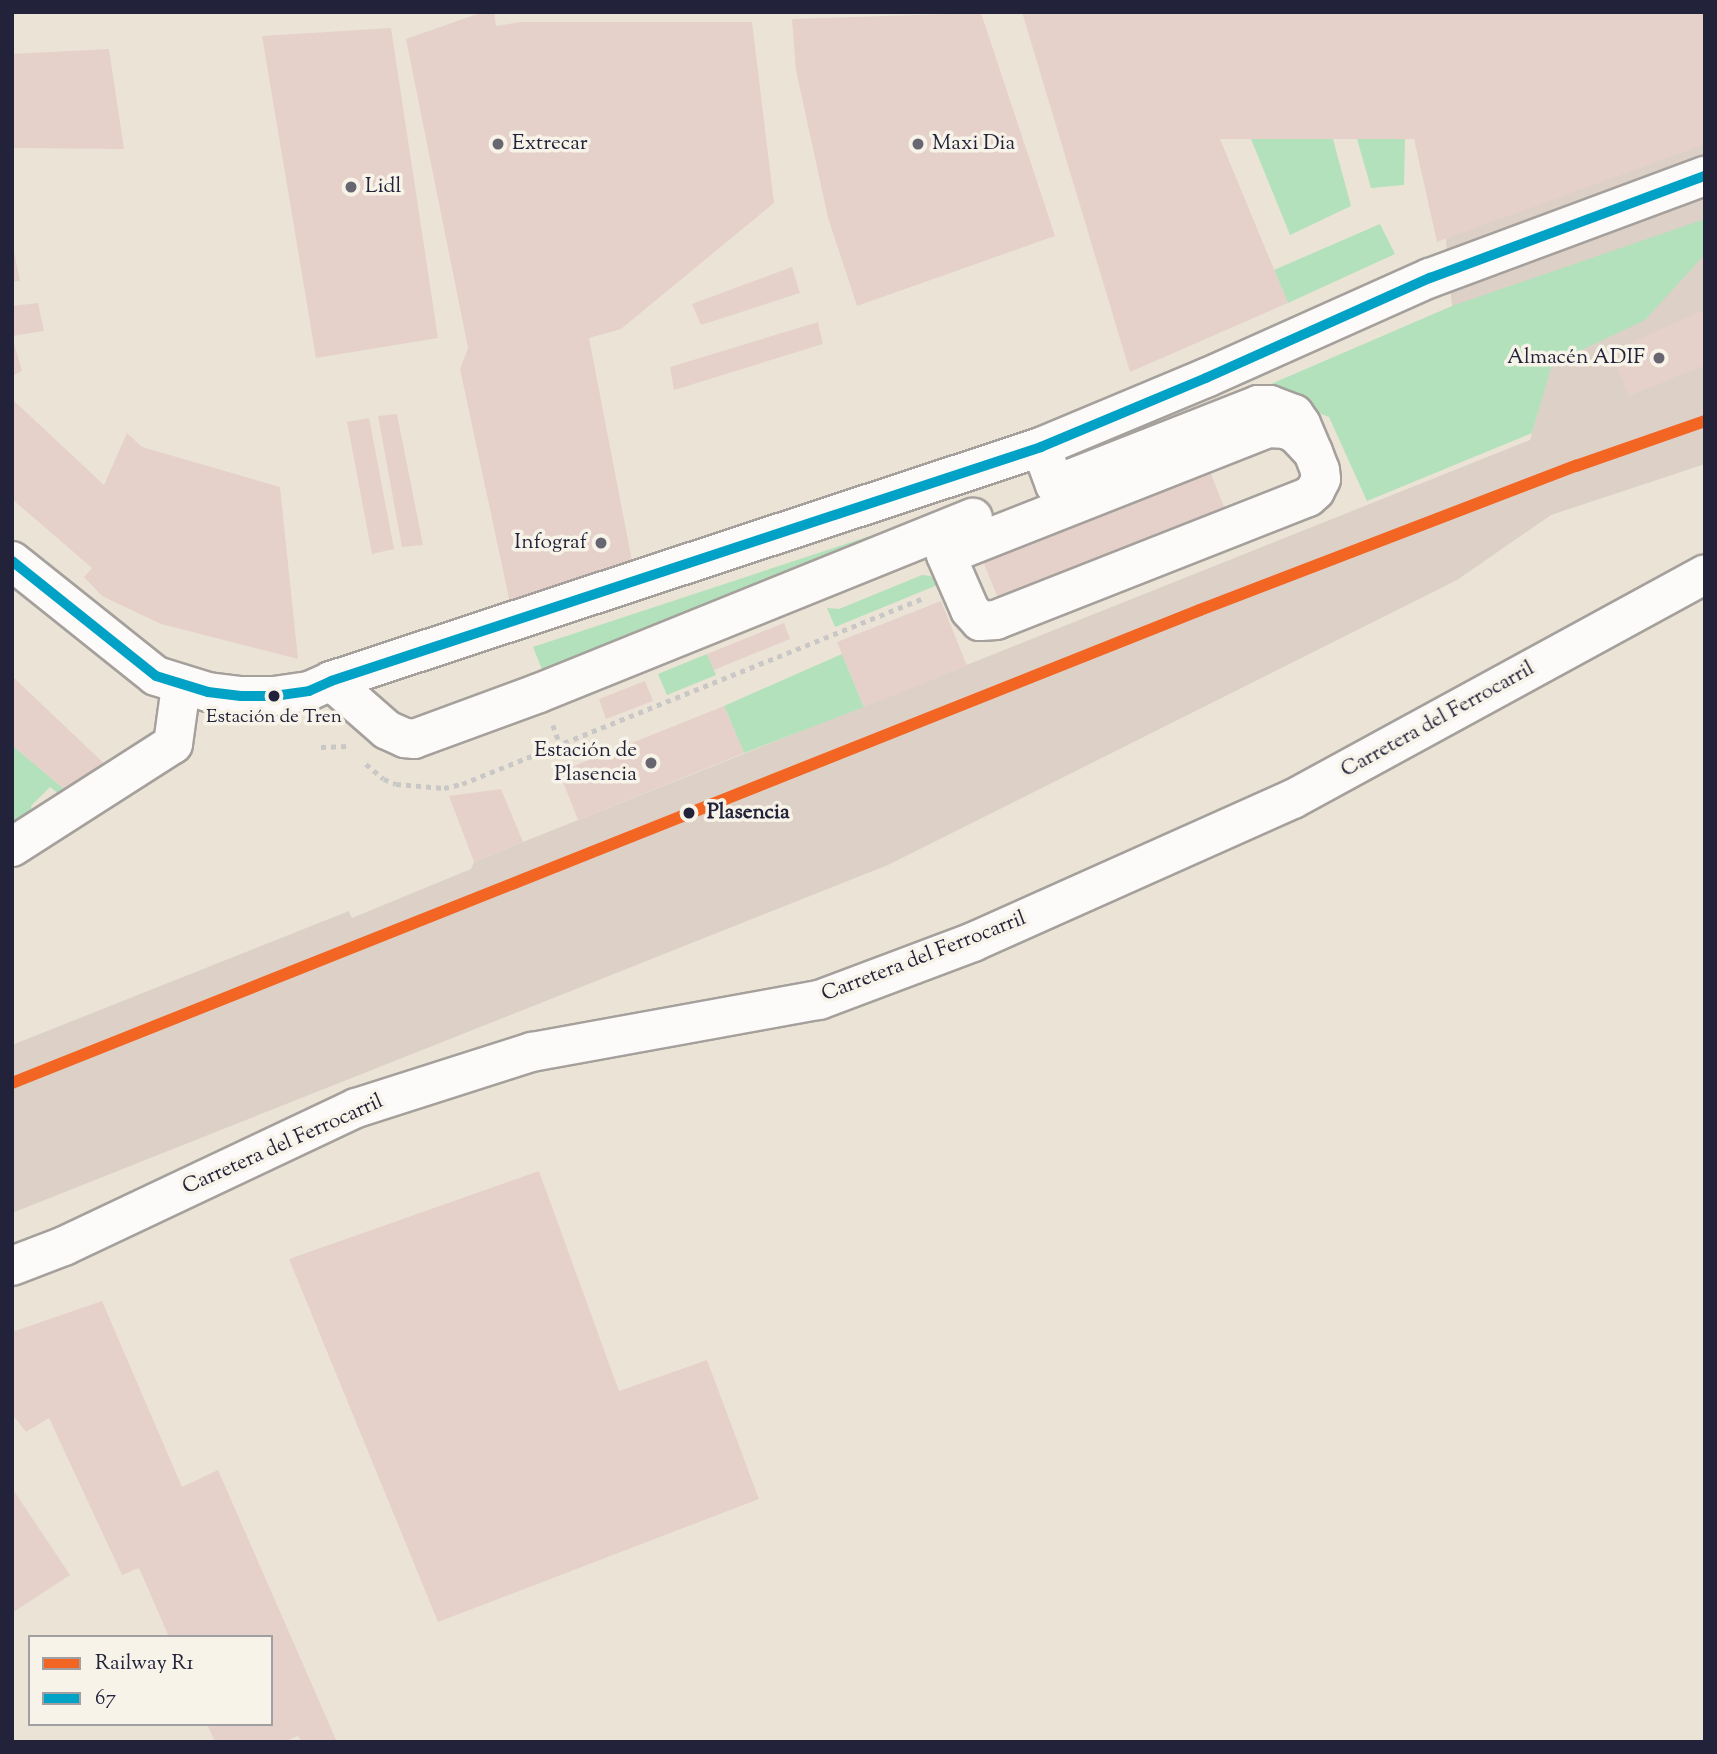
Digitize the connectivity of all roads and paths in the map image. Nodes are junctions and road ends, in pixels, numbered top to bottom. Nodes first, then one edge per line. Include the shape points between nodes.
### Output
1 (1705, 176) edge
2 (1041, 447) junction
3 (1313, 452) junction
4 (1055, 485) junction
5 (946, 555) junction
6 (12, 561) edge
7 (1705, 574) edge
8 (801, 588) junction
9 (939, 592) dead end
10 (331, 681) junction
11 (181, 686) junction
12 (321, 747) dead end
13 (352, 751) dead end
14 (362, 761) dead end
15 (12, 848) edge
16 (12, 1266) edge

1 - 2 street via 1430,278
2 - 4 street
2 - 10 street
3 - 4 street via 1294,414 1270,404 1258,405
3 - 5 street via 1296,434 1268,428
3 - 5 street via 1321,479 1308,496 996,620 980,621 974,616
4 - 8 street
5 - 8 street via 866,587
6 - 11 street via 156,676
7 - 16 street, Carretera del Ferrocarril via 1293,799 973,942 819,1000 532,1052 356,1108 64,1246
8 - 10 street via 414,738 387,730
9 - 14 path via 462,784 444,788 396,784
10 - 11 street via 309,691 274,696 240,696
11 - 15 street via 173,744
12 - 13 path via 345,744

